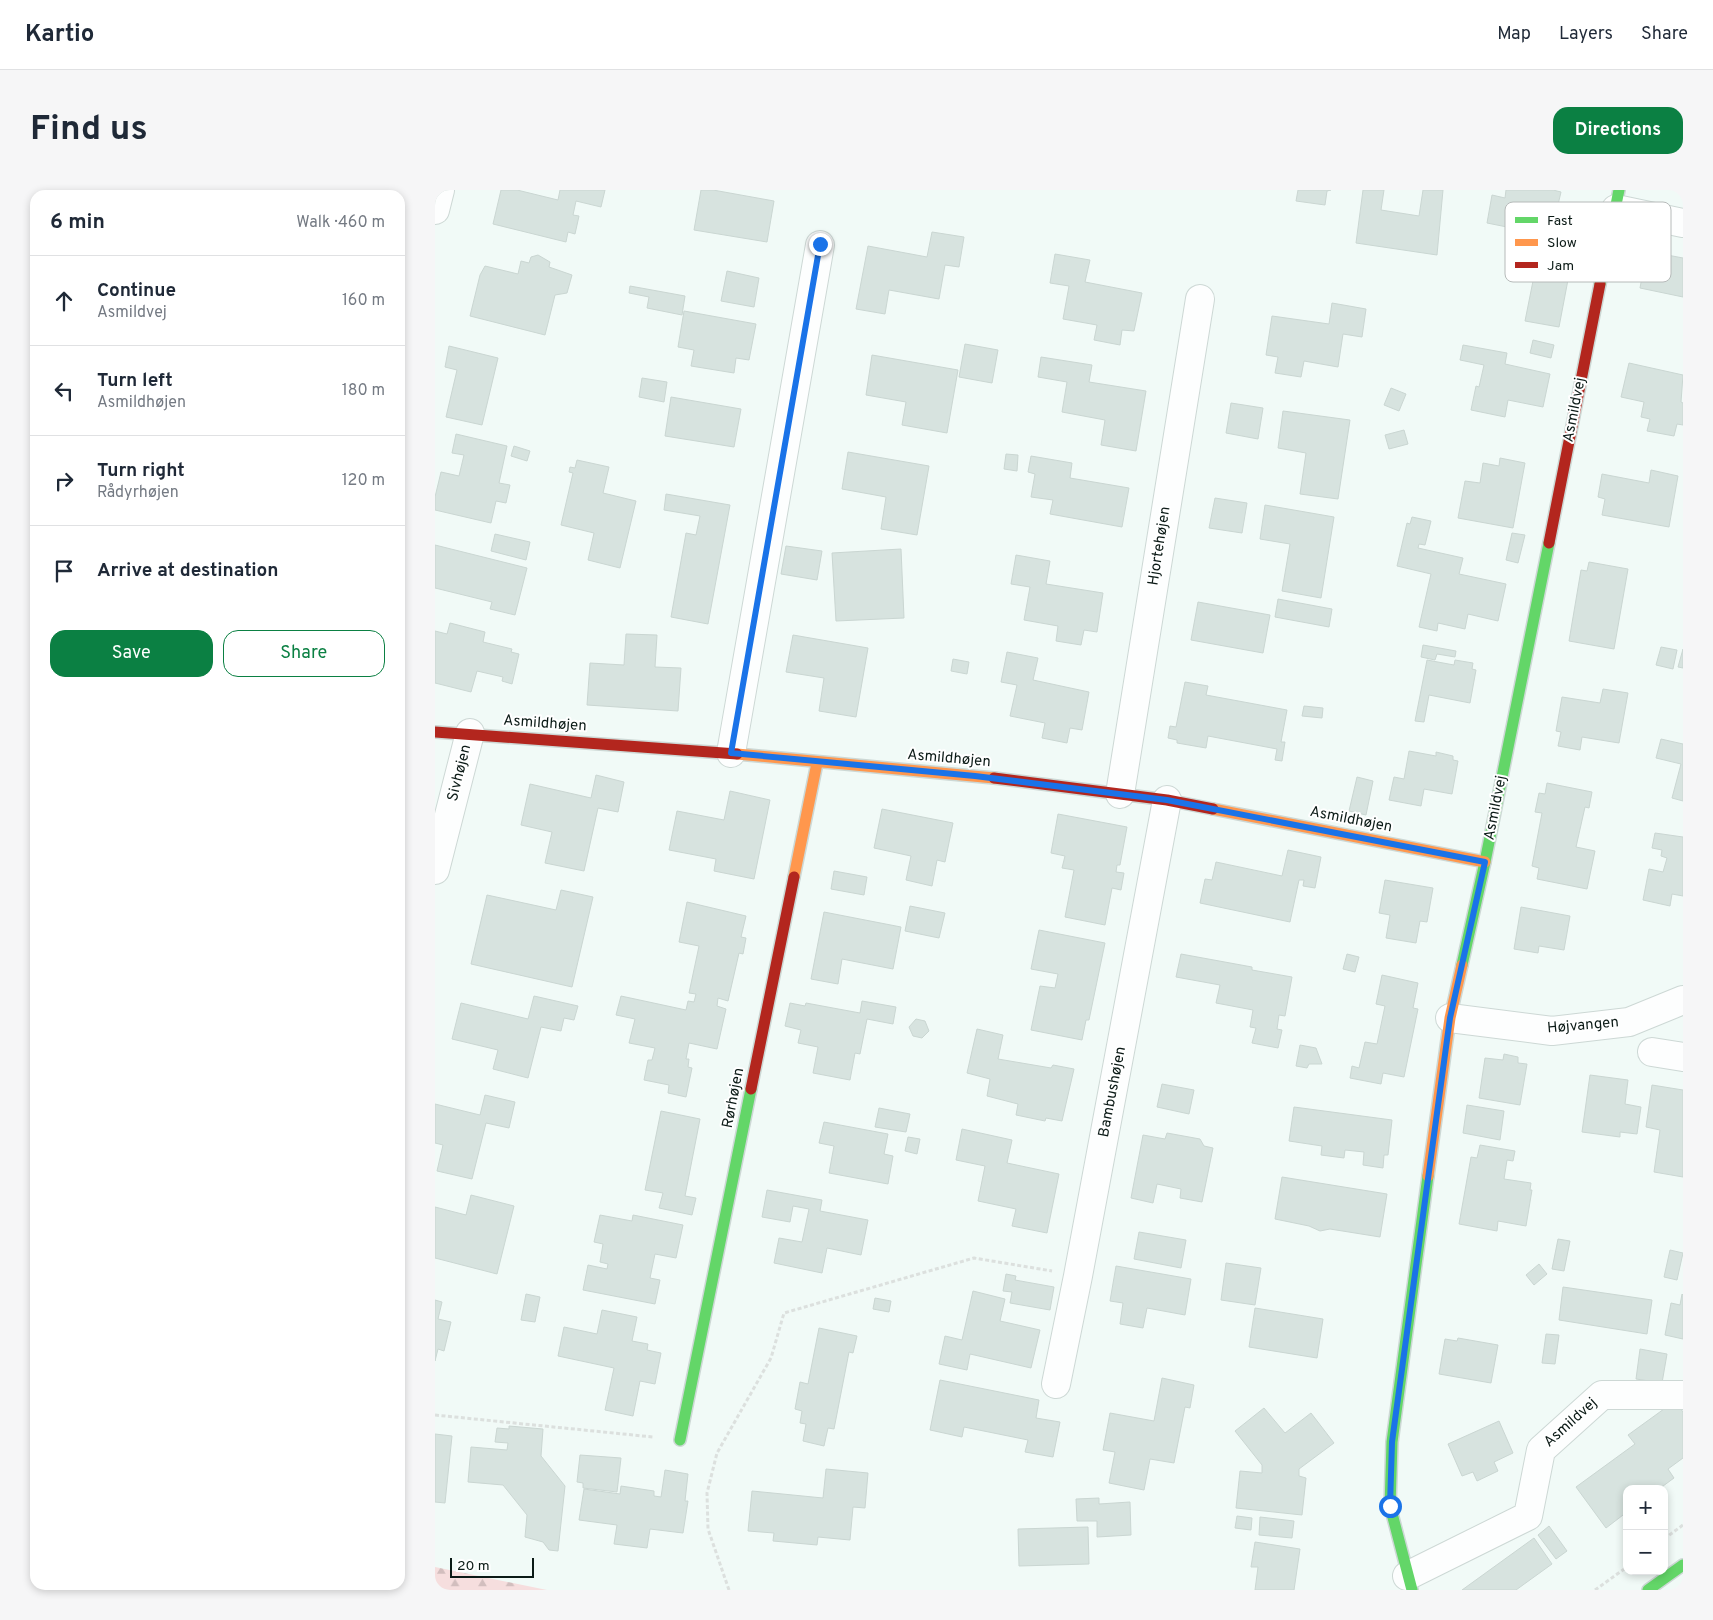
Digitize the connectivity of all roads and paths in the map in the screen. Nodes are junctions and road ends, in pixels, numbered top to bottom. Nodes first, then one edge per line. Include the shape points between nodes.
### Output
1 (440, 190) edge
2 (435, 210) edge
3 (1671, 219) edge
4 (1683, 223) edge
5 (820, 244) dead end
6 (1600, 282) edge
7 (1200, 299) dead end
8 (435, 732) edge
9 (470, 733) junction
10 (731, 753) junction
11 (817, 763) junction
12 (1120, 794) junction
13 (1167, 800) junction
14 (1485, 862) junction
15 (435, 870) edge
16 (1683, 1000) edge
17 (1450, 1018) junction
18 (1652, 1052) dead end
19 (1683, 1057) edge
20 (1079, 1276) junction
21 (1056, 1384) dead end
22 (1683, 1396) edge
23 (435, 1415) edge
24 (680, 1440) joint
25 (1683, 1526) edge
26 (1668, 1536) edge
27 (1683, 1564) edge
28 (1623, 1570) edge
29 (1410, 1583) edge
30 (729, 1590) edge
31 (1595, 1590) edge
32 (1648, 1590) edge

1 - 2 street
3 - 4 street
5 - 10 street
6 - 14 street, Asmildvej
7 - 12 street, Hjortehøjen
8 - 9 street, Asmildhøjen
9 - 10 street, Asmildhøjen
9 - 15 street, Sivhøjen
10 - 11 street, Asmildhøjen
11 - 12 street, Asmildhøjen via 975,776
11 - 24 street, Rørhøjen
12 - 13 street, Asmildhøjen
13 - 14 street, Asmildhøjen
13 - 20 street, Bambushøjen
14 - 17 street, Asmildvej
16 - 17 street, Højvangen via 1629,1022 1552,1031
17 - 29 street, Asmildvej via 1392,1442 1390,1506
18 - 19 street
20 - 21 street, Bambushøjen
20 - 30 path via 974,1258 784,1313 771,1358 717,1453 707,1494 708,1529
22 - 29 street, Asmildvej via 1602,1395 1541,1450 1528,1516
23 - 24 path
25 - 26 path
27 - 32 street
28 - 31 path

